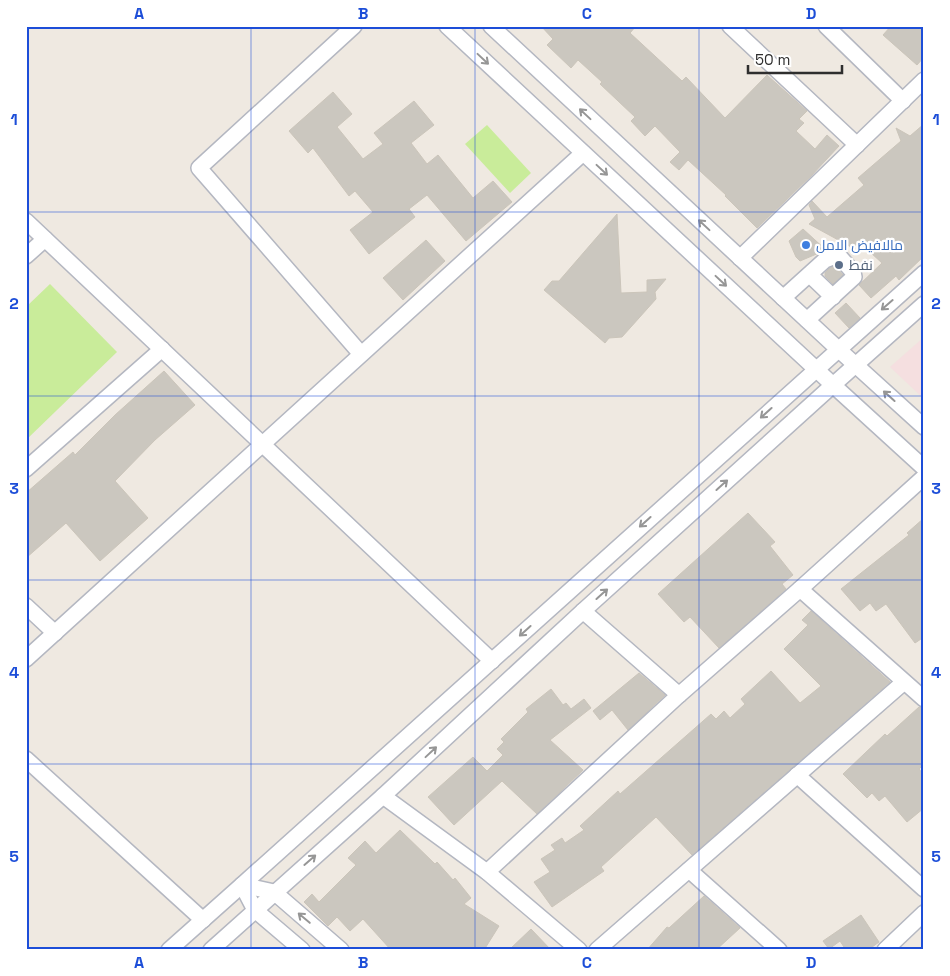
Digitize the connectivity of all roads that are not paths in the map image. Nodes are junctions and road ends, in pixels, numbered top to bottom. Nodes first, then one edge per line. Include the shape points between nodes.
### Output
1 (354, 26) edge
2 (447, 26) edge
3 (490, 26) edge
4 (730, 26) edge
5 (826, 26) edge
6 (924, 80) edge
7 (903, 101) junction
8 (857, 145) junction
9 (583, 152) junction
10 (26, 221) edge
11 (45, 238) junction
12 (26, 256) edge
13 (740, 258) junction
14 (924, 273) edge
15 (810, 275) junction
16 (832, 297) junction
17 (783, 298) junction
18 (924, 304) edge
19 (807, 320) junction
20 (162, 349) junction
21 (838, 349) junction
22 (361, 354) junction
23 (855, 365) junction
24 (816, 369) junction
25 (832, 385) junction
26 (924, 427) edge
27 (262, 444) junction
28 (924, 468) edge
29 (26, 469) edge
30 (924, 477) edge
31 (800, 589) junction
32 (26, 606) edge
33 (583, 612) junction
34 (55, 633) junction
35 (26, 659) edge
36 (492, 660) junction
37 (904, 682) junction
38 (679, 695) junction
39 (924, 699) edge
40 (26, 759) edge
41 (798, 775) junction
42 (384, 796) junction
43 (689, 870) junction
44 (487, 872) junction
45 (242, 885) junction
46 (924, 889) edge
47 (274, 892) junction
48 (255, 910) junction
49 (924, 913) edge
50 (203, 920) junction
51 (169, 950) edge
52 (210, 950) edge
53 (302, 950) edge
54 (341, 950) edge
55 (579, 950) edge
56 (597, 950) edge
57 (779, 950) edge
58 (885, 950) edge

1 - 22 street via 199,168
2 -> 9 street
13 -> 3 street
4 - 8 street
5 - 7 street
6 - 7 street
7 - 8 street
8 - 13 street
9 - 22 street
9 -> 24 street
10 - 11 street
11 - 12 street
11 - 20 street
13 - 17 street
14 -> 21 street
15 - 16 street
15 - 16 street via 825,260 839,256 854,277
15 - 17 street
16 - 19 street
17 - 19 street
18 - 23 street
19 - 21 street
20 - 27 street
20 - 29 street
21 - 23 street
21 - 24 street
22 - 27 street
23 - 25 street
26 -> 23 street
24 - 25 street
24 -> 36 street
25 - 28 street
33 -> 25 street
27 - 34 street
27 - 36 street
30 - 31 street
31 - 37 street
31 - 38 street
32 - 34 street
33 - 38 street
42 -> 33 street
34 - 35 street
36 - 45 street
37 - 39 street
37 - 41 street
38 - 44 street
40 - 50 street
41 - 43 street
41 - 46 street
42 - 44 street
47 -> 42 street
43 - 56 street
43 - 57 street
44 - 55 street
45 - 47 street
45 - 48 street
45 - 50 street
47 - 48 street
54 -> 47 street
48 - 52 street
48 - 53 street
49 - 58 street
50 - 51 street

